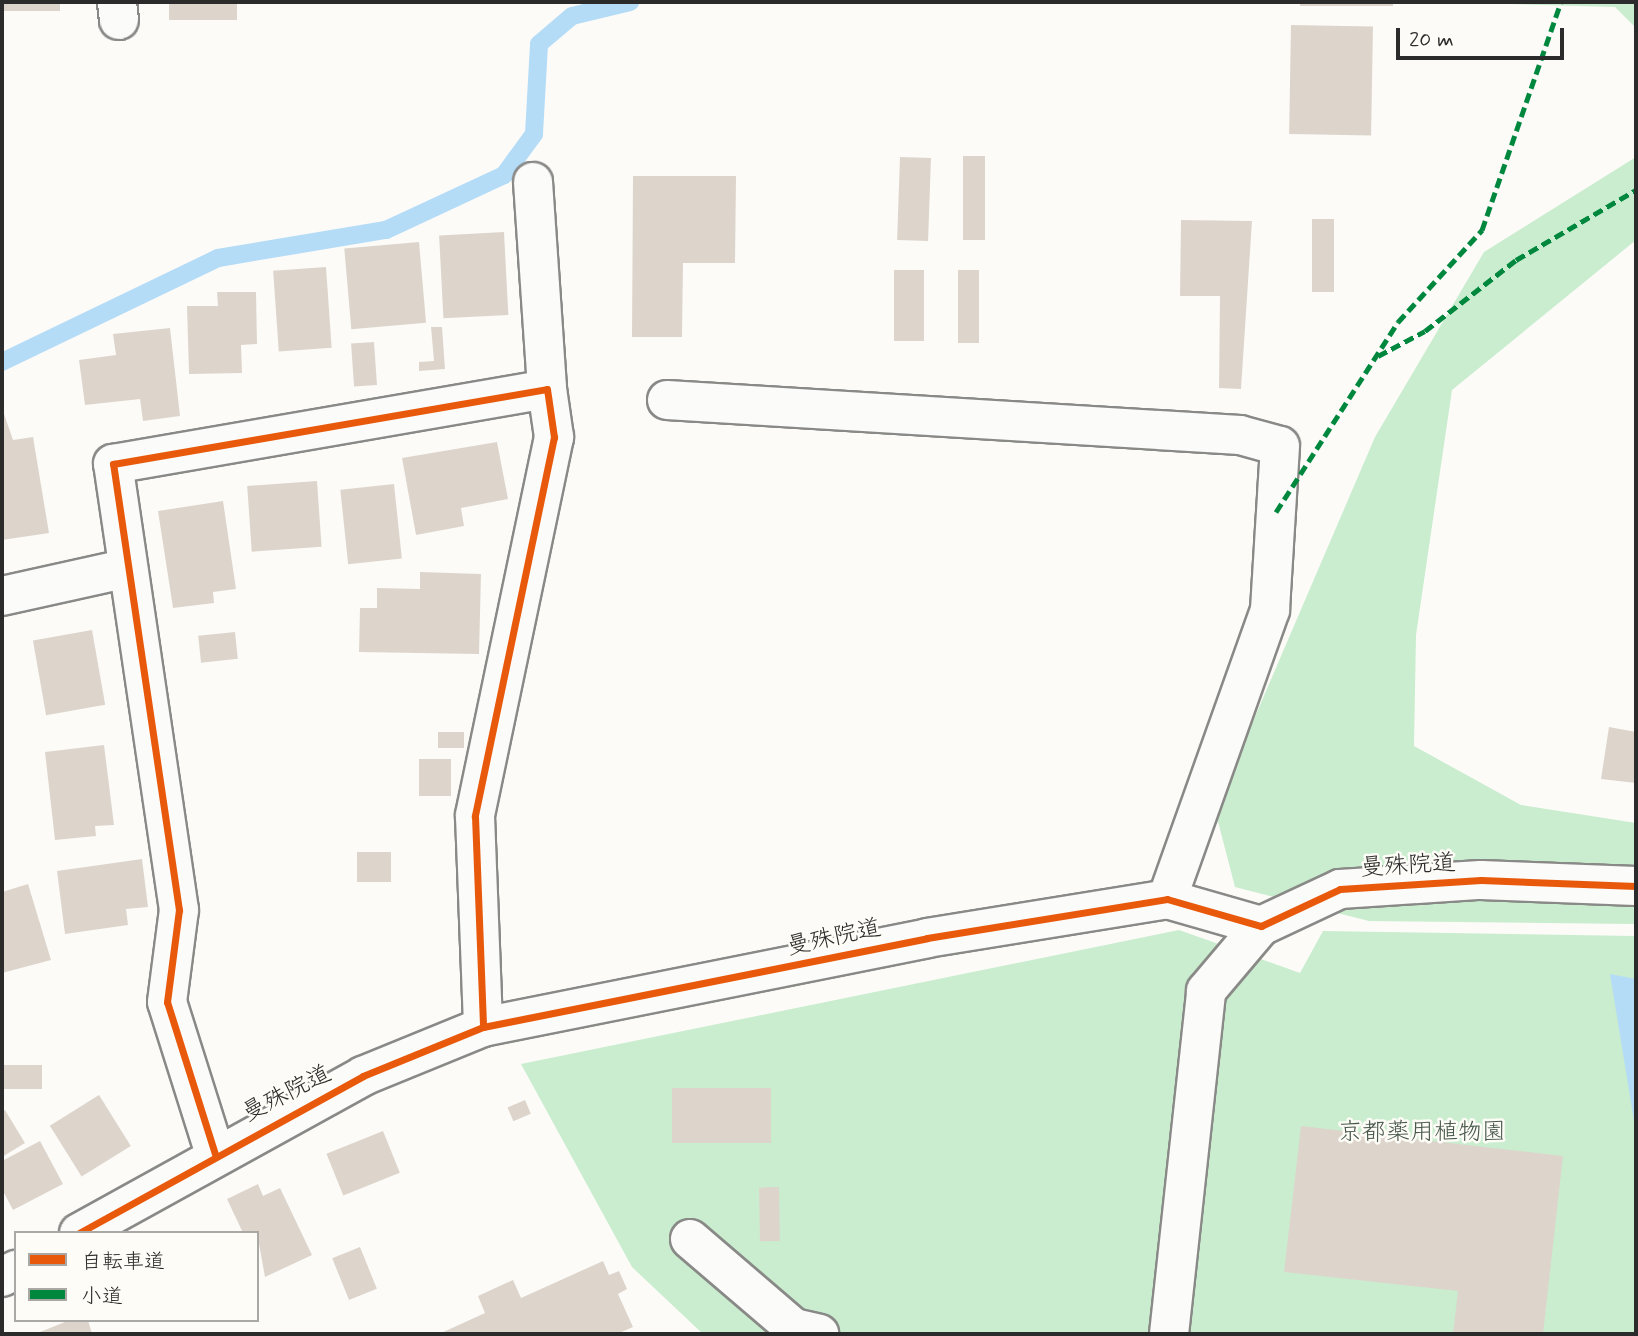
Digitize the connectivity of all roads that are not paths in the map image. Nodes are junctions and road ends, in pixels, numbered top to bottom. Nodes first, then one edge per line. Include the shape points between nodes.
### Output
1 (533, 182) dead end
2 (547, 389) junction
3 (667, 400) dead end
4 (128, 568) junction
5 (2, 596) edge
6 (1636, 886) edge
7 (1167, 899) junction
8 (1261, 926) junction
9 (483, 1027) junction
10 (215, 1154) junction
11 (82, 1231) edge
12 (690, 1239) dead end
13 (804, 1332) edge
14 (1169, 1334) edge

1 - 2 street
2 - 4 street via 113,464
2 - 9 street via 554,437 475,816
3 - 7 street via 1240,435 1280,446 1270,610
4 - 5 street
4 - 10 street via 179,910 167,1002
6 - 8 street, 曼殊院道 via 1481,880 1340,889
7 - 8 street, 曼殊院道
7 - 9 street, 曼殊院道 via 928,938
8 - 14 street via 1206,991
9 - 10 street, 曼殊院道 via 363,1076
10 - 11 street, 曼殊院道
12 - 13 street

